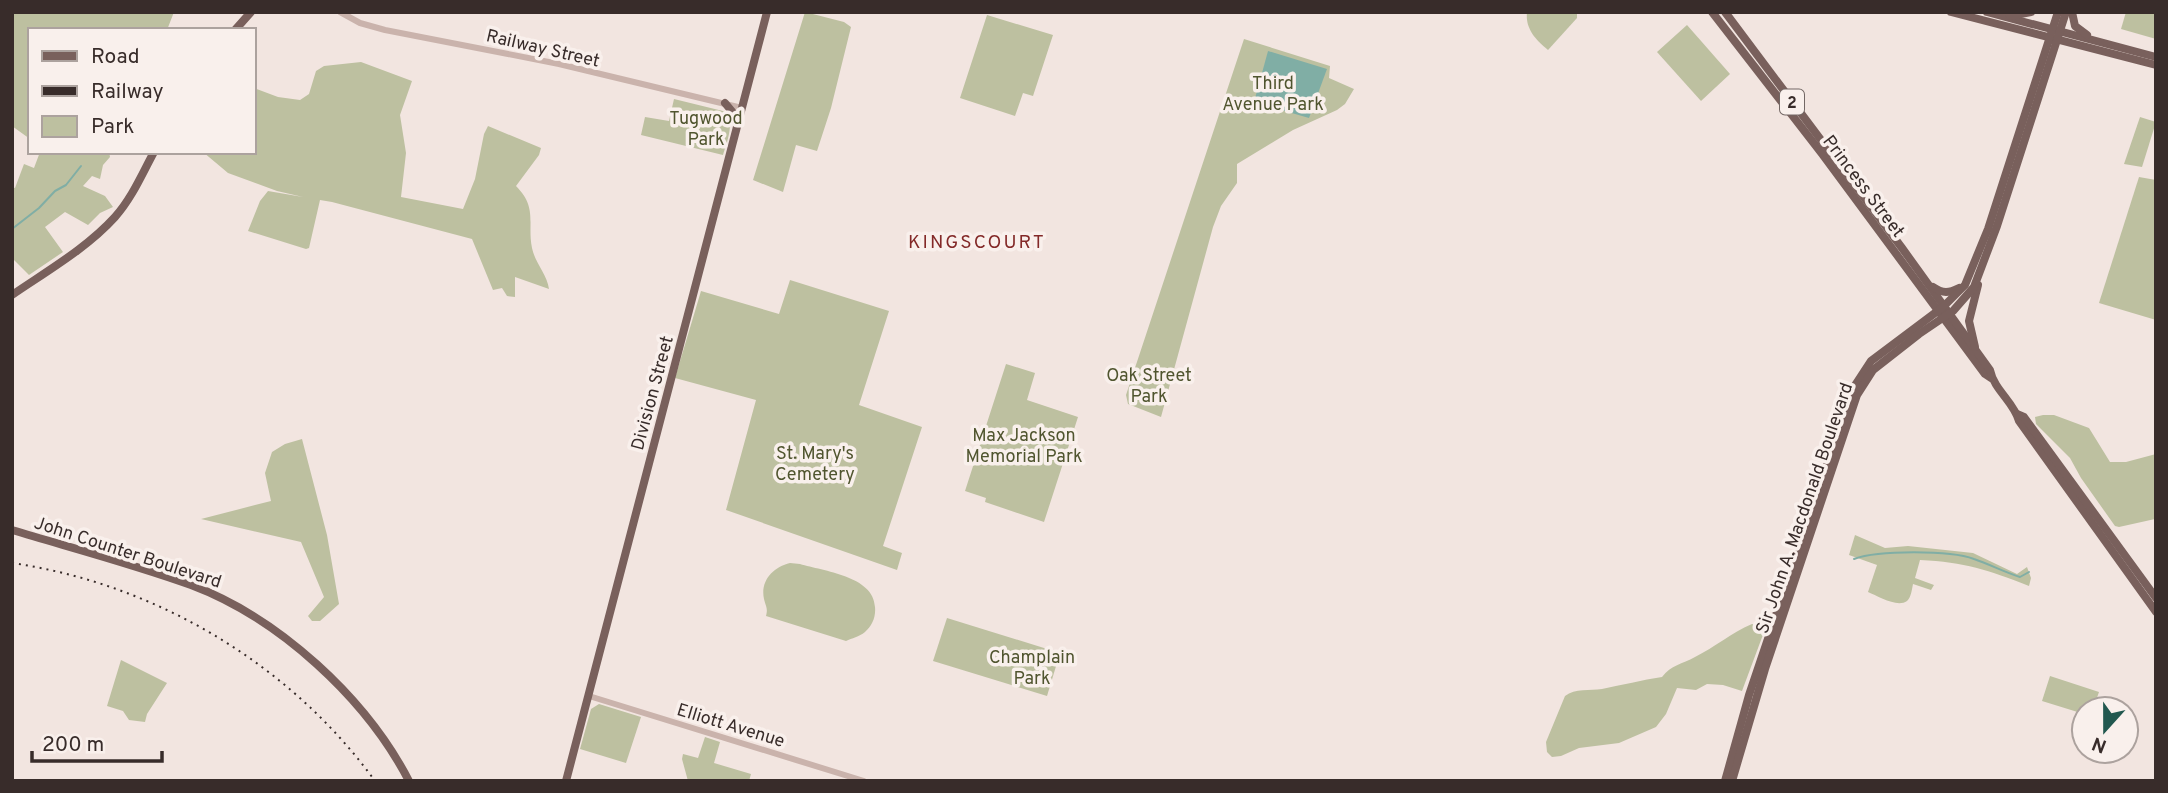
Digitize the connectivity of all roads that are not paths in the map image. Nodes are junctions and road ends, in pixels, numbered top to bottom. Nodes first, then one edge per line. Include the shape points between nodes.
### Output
1 (251, 12) edge
2 (340, 12) edge
3 (767, 12) edge
4 (1712, 12) edge
5 (1724, 12) edge
6 (1951, 12) edge
7 (1987, 12) edge
8 (2031, 12) edge
9 (2059, 12) edge
10 (2069, 12) edge
11 (2004, 16) junction
12 (237, 28) edge
13 (2056, 34) junction
14 (2106, 44) junction
15 (2156, 57) edge
16 (2156, 65) edge
17 (725, 103) junction
18 (742, 108) junction
19 (737, 124) junction
20 (153, 154) edge
21 (1984, 264) junction
22 (1926, 283) junction
23 (1965, 285) junction
24 (12, 295) edge
25 (1943, 312) junction
26 (1977, 353) junction
27 (1991, 377) junction
28 (2046, 452) junction
29 (12, 530) edge
30 (2156, 598) edge
31 (2156, 612) edge
32 (589, 696) junction
33 (409, 781) edge
34 (566, 781) edge
35 (864, 781) edge
36 (1725, 781) edge
37 (1732, 781) edge

1 - 12 main road
2 - 17 street, Railway Street via 385,30
3 - 18 main road, Division Street
4 - 25 main road, Princess Street / 2
5 - 22 main road, Princess Street / 2
6 - 13 main road
7 - 11 main road
8 - 11 main road
9 - 13 main road, Sir John A. Macdonald Boulevard
10 - 13 main road, Sir John A. Macdonald Boulevard
10 - 14 main road via 2078,30
11 - 13 main road
13 - 14 main road
13 - 16 main road
13 - 21 main road, Sir John A. Macdonald Boulevard
13 - 23 main road, Sir John A. Macdonald Boulevard
14 - 15 main road
17 - 18 street, Railway Street
17 - 19 main road via 736,115
18 - 19 main road, Division Street
19 - 32 main road, Division Street
20 - 24 main road via 114,218
21 - 25 main road, Sir John A. Macdonald Boulevard via 1969,295
21 - 26 main road via 1969,321
22 - 23 main road via 1940,292
22 - 25 main road, Princess Street / 2
23 - 25 main road, Sir John A. Macdonald Boulevard
25 - 26 main road, Princess Street / 2
25 - 27 main road, Princess Street / 2
25 - 36 main road, Sir John A. Macdonald Boulevard via 1871,361 1852,390 1753,683
25 - 37 main road, Sir John A. Macdonald Boulevard via 1873,370 1857,395
26 - 27 main road, Princess Street / 2
27 - 28 main road, Princess Street / 2
28 - 30 main road, Princess Street / 2
28 - 31 main road, Princess Street / 2
29 - 33 main road, John Counter Boulevard via 192,586 258,620 347,694 380,733
32 - 34 main road, Division Street
32 - 35 street, Elliott Avenue

